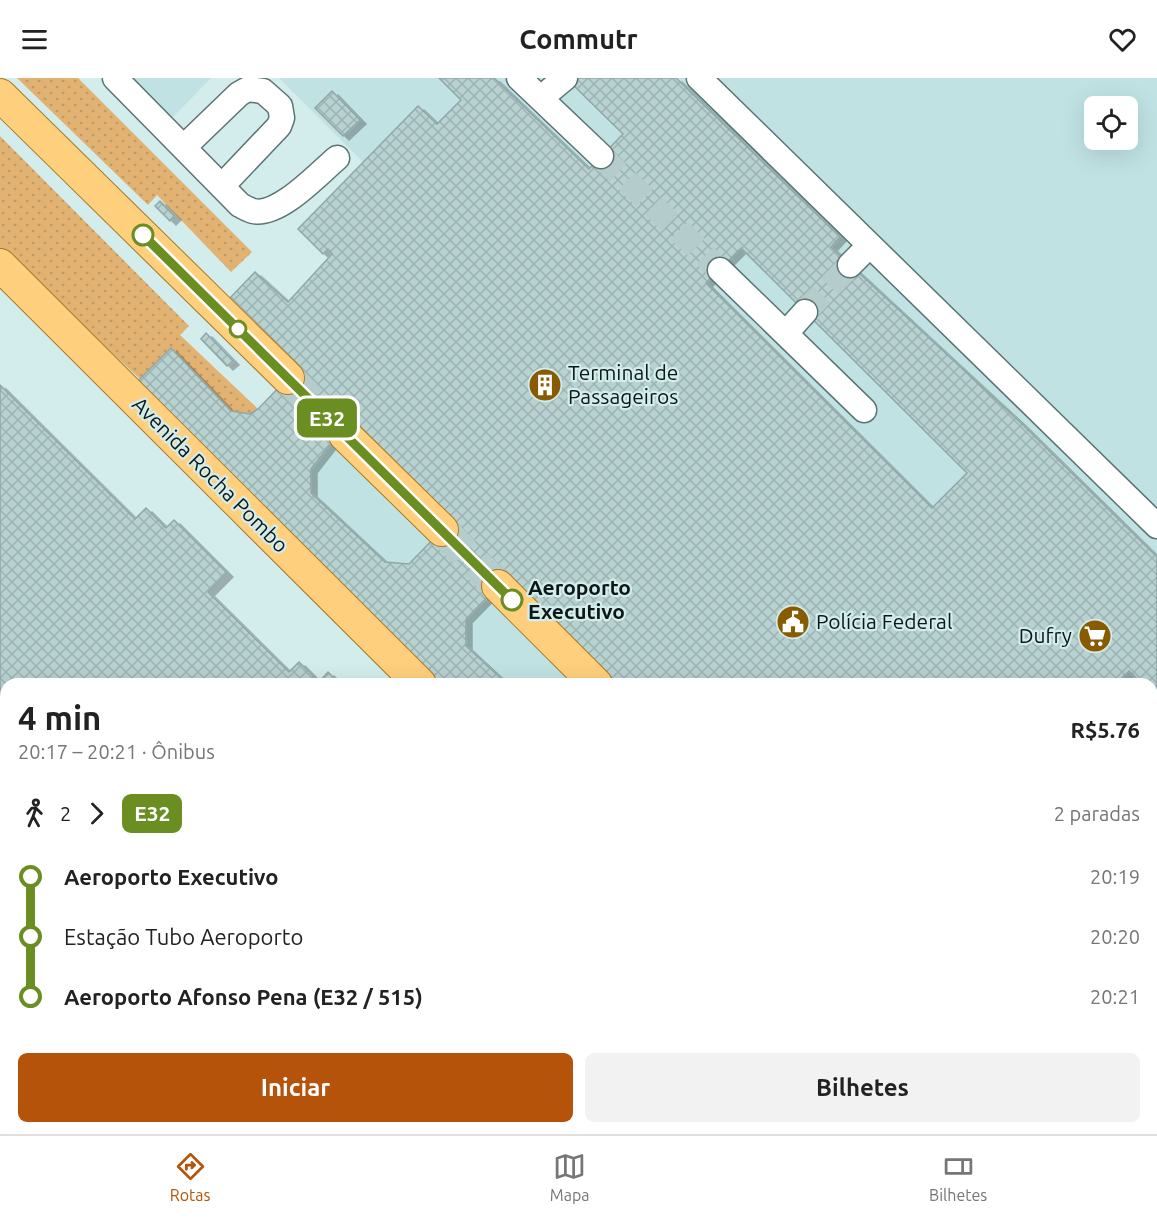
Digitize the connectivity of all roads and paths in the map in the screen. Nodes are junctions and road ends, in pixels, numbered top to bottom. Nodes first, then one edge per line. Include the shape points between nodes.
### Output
1 (116, 78) edge
2 (519, 78) edge
3 (565, 78) edge
4 (699, 78) edge
5 (0, 95) edge
6 (541, 99) junction
7 (184, 147) junction
8 (601, 156) tunnel mouth
9 (338, 158) dead end
10 (222, 186) junction
11 (869, 246) junction
12 (0, 265) edge
13 (850, 265) tunnel mouth
14 (720, 270) tunnel mouth
15 (805, 312) tunnel mouth
16 (786, 333) junction
17 (288, 378) tunnel mouth
18 (864, 410) dead end
19 (345, 435) tunnel mouth
20 (1157, 526) edge
21 (442, 531) tunnel mouth
22 (498, 586) tunnel mouth
23 (414, 678) edge
24 (590, 678) edge

1 - 7 lane
2 - 6 lane
3 - 6 lane
4 - 11 lane
5 - 17 main road
6 - 8 lane
7 - 10 lane
7 - 10 lane via 248,88 262,91 280,106 279,126
9 - 10 lane via 284,203 269,210 254,211 240,205
11 - 13 lane
11 - 20 lane
12 - 23 main road, Avenida Rocha Pombo
14 - 16 lane
15 - 16 lane
16 - 18 lane
19 - 21 main road
22 - 24 main road

